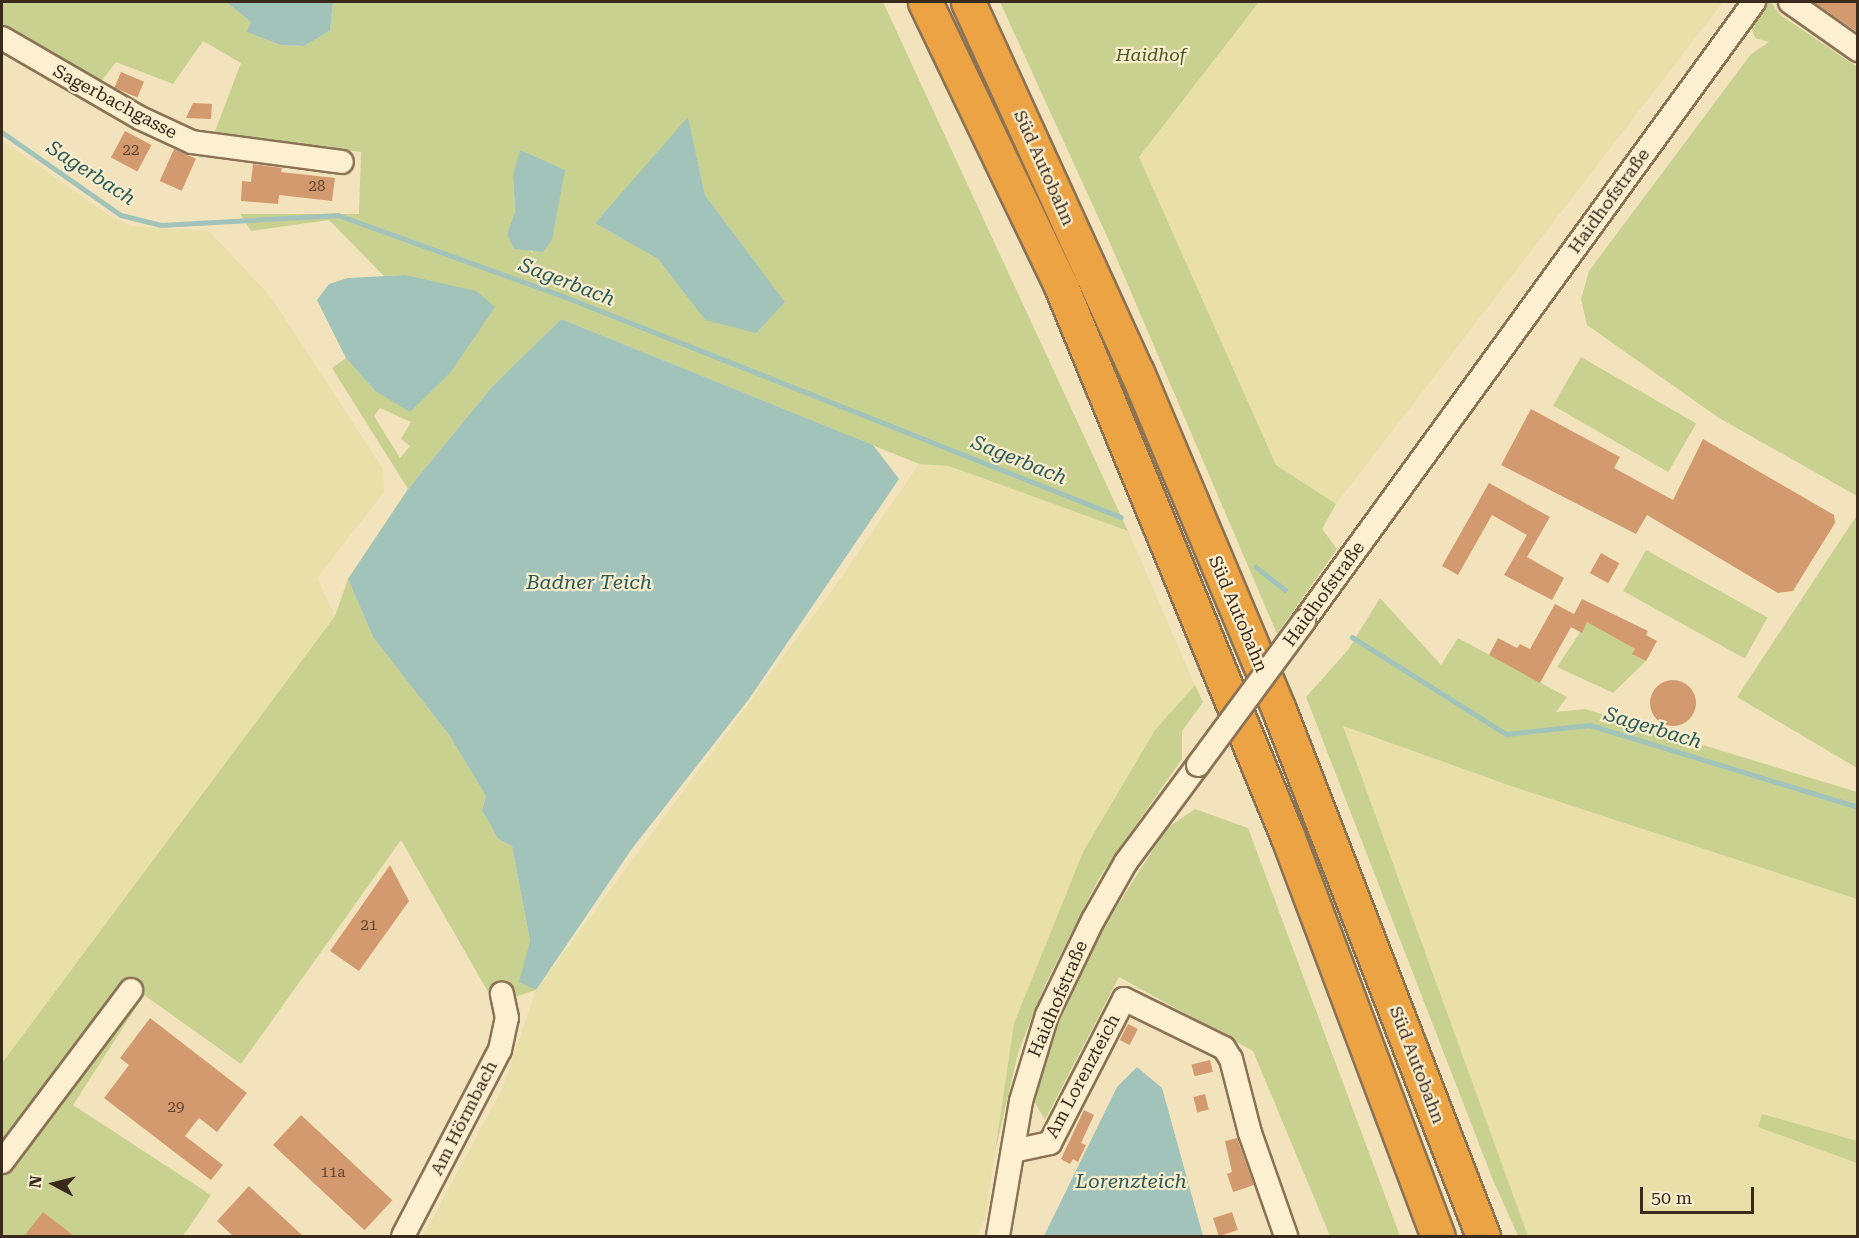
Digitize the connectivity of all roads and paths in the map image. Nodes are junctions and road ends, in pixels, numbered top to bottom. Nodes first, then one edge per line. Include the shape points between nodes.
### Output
1 (925, 2) edge
2 (968, 2) edge
3 (1754, 2) edge
4 (1790, 2) edge
5 (2, 38) edge
6 (1857, 50) edge
7 (342, 162) dead end
8 (131, 990) dead end
9 (502, 994) dead end
10 (1013, 1151) junction
11 (2, 1162) edge
12 (403, 1236) edge
13 (998, 1236) edge
14 (1286, 1236) edge
15 (1438, 1236) edge
16 (1483, 1236) edge

1 - 15 highway, Süd Autobahn via 1061,286 1287,835
2 - 16 highway, Süd Autobahn via 1137,372 1279,710
3 - 10 street, Haidhofstraße, bridge via 1126,862 1066,976 1032,1057
4 - 6 street
5 - 7 street, Sagerbachgasse via 140,118 192,142
8 - 11 street
9 - 12 street, Am Hörmbach via 507,1018 500,1050
10 - 13 street, Haidhofstraße
10 - 14 street, Am Lorenzteich via 1050,1143 1124,999 1224,1048 1231,1059 1250,1133

